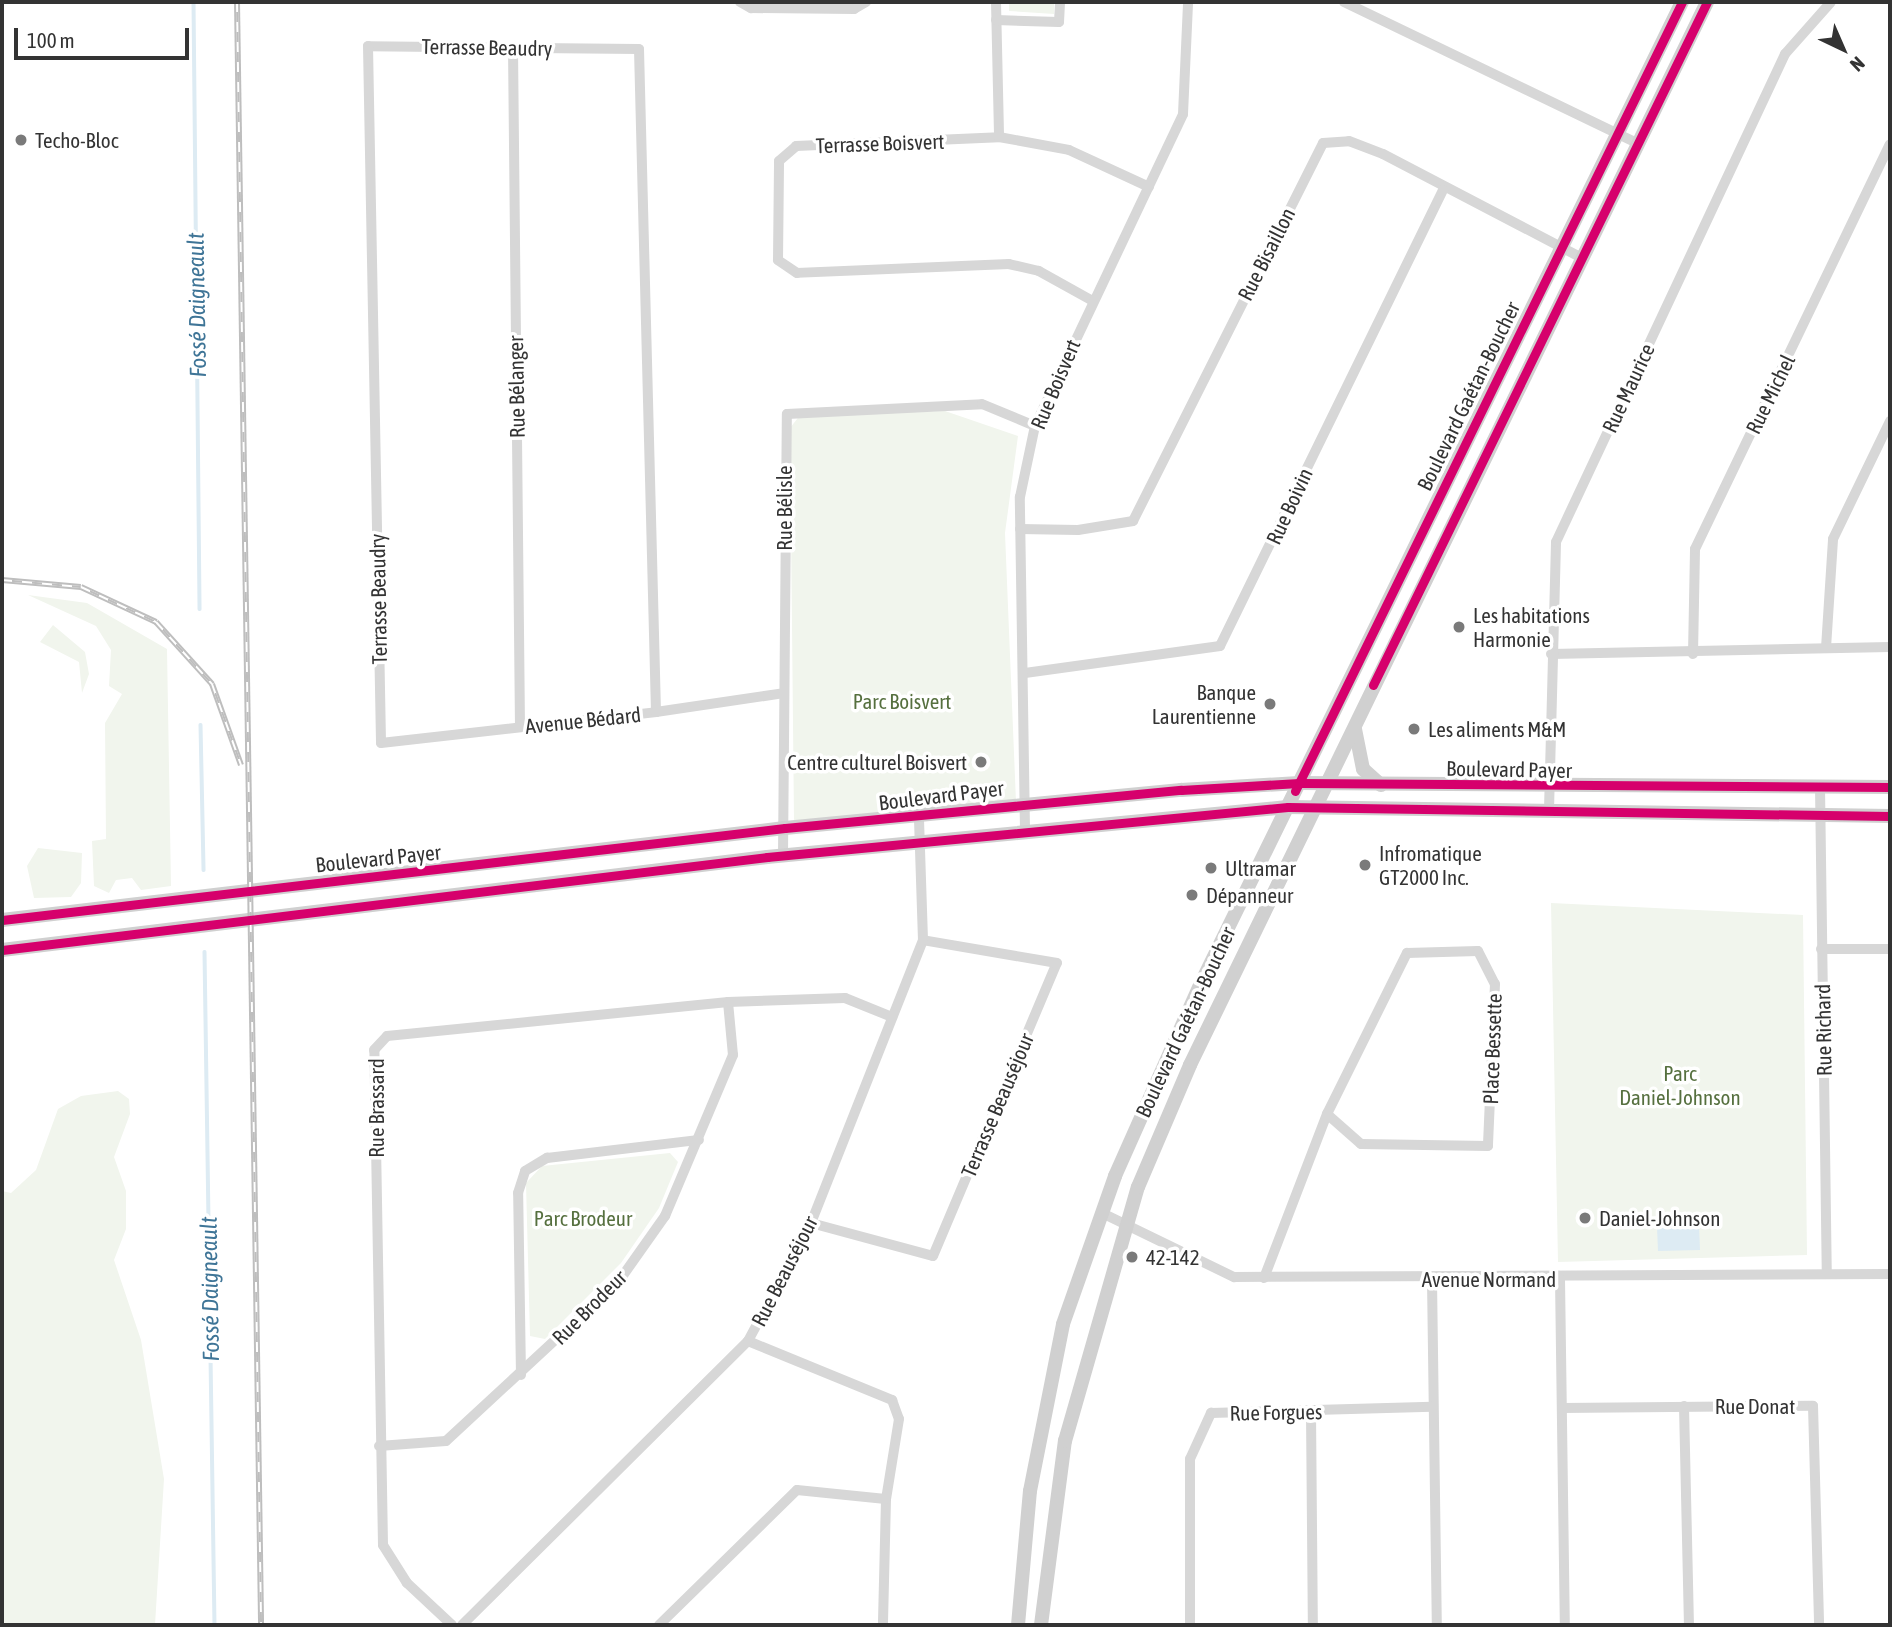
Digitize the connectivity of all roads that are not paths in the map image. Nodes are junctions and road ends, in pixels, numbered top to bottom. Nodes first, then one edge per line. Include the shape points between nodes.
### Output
1 (740, 2) edge
2 (866, 2) edge
3 (996, 2) edge
4 (1060, 2) edge
5 (1188, 2) edge
6 (1343, 2) edge
7 (1682, 2) edge
8 (1707, 2) edge
9 (1831, 2) edge
10 (996, 20) junction
11 (513, 48) junction
12 (1615, 131) junction
13 (999, 137) junction
14 (1637, 144) junction
15 (1890, 144) edge
16 (1149, 187) junction
17 (1443, 190) junction
18 (1560, 247) junction
19 (1582, 258) junction
20 (1091, 300) junction
21 (1890, 421) edge
22 (1035, 426) junction
23 (1020, 529) junction
24 (1418, 540) junction
25 (1439, 550) junction
26 (1890, 647) edge
27 (1826, 648) junction
28 (1551, 654) junction
29 (1693, 654) junction
30 (1026, 673) junction
31 (784, 693) junction
32 (656, 712) junction
33 (1355, 726) junction
34 (520, 727) junction
35 (381, 743) joint
36 (1299, 783) junction
37 (1331, 784) junction
38 (1381, 785) junction
39 (1553, 787) junction
40 (1820, 787) junction
41 (1890, 787) edge
42 (1160, 792) junction
43 (1024, 803) junction
44 (1288, 807) junction
45 (1318, 810) junction
46 (1549, 810) junction
47 (1820, 817) junction
48 (1890, 817) edge
49 (919, 818) junction
50 (1163, 818) junction
51 (785, 828) junction
52 (1025, 830) junction
53 (918, 844) junction
54 (783, 855) junction
55 (380, 876) junction
56 (382, 900) junction
57 (2, 920) edge
58 (923, 940) junction
59 (1821, 949) junction
60 (1890, 949) edge
61 (2, 950) edge
62 (729, 1002) junction
63 (892, 1017) junction
64 (1327, 1114) junction
65 (699, 1140) junction
66 (1102, 1213) junction
67 (811, 1223) junction
68 (1126, 1225) junction
69 (1827, 1273) junction
70 (1890, 1274) edge
71 (1264, 1278) junction
72 (1560, 1279) junction
73 (1432, 1280) junction
74 (748, 1341) junction
75 (521, 1375) junction
76 (1684, 1406) junction
77 (1432, 1407) junction
78 (1562, 1408) junction
79 (1311, 1412) junction
80 (379, 1446) junction
81 (886, 1499) junction
82 (452, 1625) edge
83 (462, 1625) edge
84 (659, 1625) edge
85 (883, 1625) edge
86 (1018, 1625) edge
87 (1041, 1625) edge
88 (1190, 1625) edge
89 (1314, 1625) edge
90 (1437, 1625) edge
91 (1565, 1625) edge
92 (1689, 1625) edge
93 (1819, 1625) edge

1 - 2 street via 751,8 853,9
3 - 10 street
4 - 10 street via 1059,22
5 - 16 street, Rue Boisvert via 1183,114
6 - 12 street
7 - 12 street, Boulevard Gaétan-Boucher
8 - 14 street, Boulevard Gaétan-Boucher
9 - 28 street, Rue Maurice via 1785,54 1556,542
10 - 13 street
11 - 32 street, Terrasse Beaudry via 639,49
11 - 34 street, Rue Bélanger
11 - 35 street, Terrasse Beaudry via 368,46
12 - 14 street
12 - 18 street, Boulevard Gaétan-Boucher
13 - 16 street, Terrasse Boisvert via 1069,150
13 - 20 street, Terrasse Boisvert via 796,146 779,161 778,260 797,273 1009,264 1039,271
14 - 19 street, Boulevard Gaétan-Boucher
15 - 29 street, Rue Michel via 1695,550
16 - 20 street, Rue Boisvert
17 - 18 street, Rue Bisaillon
17 - 23 street, Rue Bisaillon via 1349,141 1323,143 1133,522 1078,530
17 - 30 street, Rue Boivin via 1220,646
18 - 19 street, Rue Bisaillon
18 - 24 street, Boulevard Gaétan-Boucher
19 - 25 street, Boulevard Gaétan-Boucher
20 - 22 street, Rue Boisvert
21 - 27 street via 1833,539
22 - 23 street, Rue Boisvert
22 - 31 street, Rue Bélisle via 982,404 787,414
23 - 30 street, Rue Boisvert
24 - 25 street
24 - 36 street, Boulevard Gaétan-Boucher
25 - 33 street, Boulevard Gaétan-Boucher
26 - 27 street
27 - 29 street
28 - 29 street
28 - 39 street, Rue Maurice
30 - 43 street, Rue Boisvert
31 - 32 street, Avenue Bédard
31 - 51 street, Rue Bélisle
32 - 34 street, Avenue Bédard
33 - 37 street, Boulevard Gaétan-Boucher
33 - 38 street via 1363,769
34 - 35 street, Avenue Bédard
36 - 37 street, Boulevard Payer
36 - 42 street, Boulevard Payer
36 - 44 street, Boulevard Gaétan-Boucher
37 - 38 street, Boulevard Payer
37 - 45 street, Boulevard Gaétan-Boucher
38 - 39 street, Boulevard Payer
39 - 40 street, Boulevard Payer
39 - 46 street, Rue Maurice
40 - 41 street, Boulevard Payer
40 - 47 street, Rue Richard
42 - 43 street, Boulevard Payer
42 - 50 street
43 - 49 street, Boulevard Payer
43 - 52 street, Rue Boisvert
44 - 45 street, Boulevard Payer
44 - 50 street, Boulevard Payer
44 - 66 street, Boulevard Gaétan-Boucher via 1200,985
45 - 46 street, Boulevard Payer
45 - 68 street, Boulevard Gaétan-Boucher via 1190,1065
46 - 47 street, Boulevard Payer
47 - 48 street, Boulevard Payer
47 - 59 street, Rue Richard
49 - 51 street, Boulevard Payer
49 - 53 street, Rue Beauséjour
50 - 52 street, Boulevard Payer
51 - 54 street, Rue Bélisle
51 - 55 street, Boulevard Payer
52 - 53 street, Boulevard Payer
53 - 54 street, Boulevard Payer
53 - 58 street, Rue Beauséjour
54 - 56 street, Boulevard Payer
55 - 56 street
55 - 57 street, Boulevard Payer
56 - 61 street, Boulevard Payer
58 - 63 street, Rue Beauséjour
58 - 67 street, Terrasse Beauséjour via 1057,963 933,1256
59 - 60 street
59 - 69 street, Rue Richard
62 - 63 street, Rue Brassard via 845,998
62 - 65 street, Rue Brodeur via 733,1055
62 - 80 street, Rue Brassard via 387,1036 374,1050
63 - 67 street, Rue Beauséjour
64 - 64 street, Place Bessette via 1407,953 1478,951 1495,984 1488,1146 1361,1144
64 - 71 street, Place Bessette
65 - 75 street, Rue Brodeur via 666,1216 619,1281
65 - 75 street via 547,1158 525,1171 518,1194
66 - 68 street, Avenue Normand
66 - 86 street, Boulevard Gaétan-Boucher via 1063,1324 1030,1492
67 - 74 street, Rue Beauséjour
68 - 71 street, Avenue Normand via 1234,1277
68 - 87 street, Boulevard Gaétan-Boucher via 1065,1441
69 - 70 street, Avenue Normand
69 - 72 street, Avenue Normand
71 - 73 street, Avenue Normand
72 - 73 street, Avenue Normand
72 - 78 street
73 - 77 street
74 - 81 street via 892,1400 899,1419
74 - 83 street, Rue Beauséjour
75 - 80 street, Rue Brodeur via 446,1441
76 - 78 street, Rue Donat
76 - 92 street
76 - 93 street, Rue Donat via 1813,1406
77 - 79 street, Rue Forgues
77 - 90 street
78 - 91 street
79 - 88 street, Rue Forgues via 1212,1413 1190,1459
79 - 89 street
80 - 82 street, Rue Brassard via 383,1545 407,1583
81 - 84 street via 797,1490
81 - 85 street

